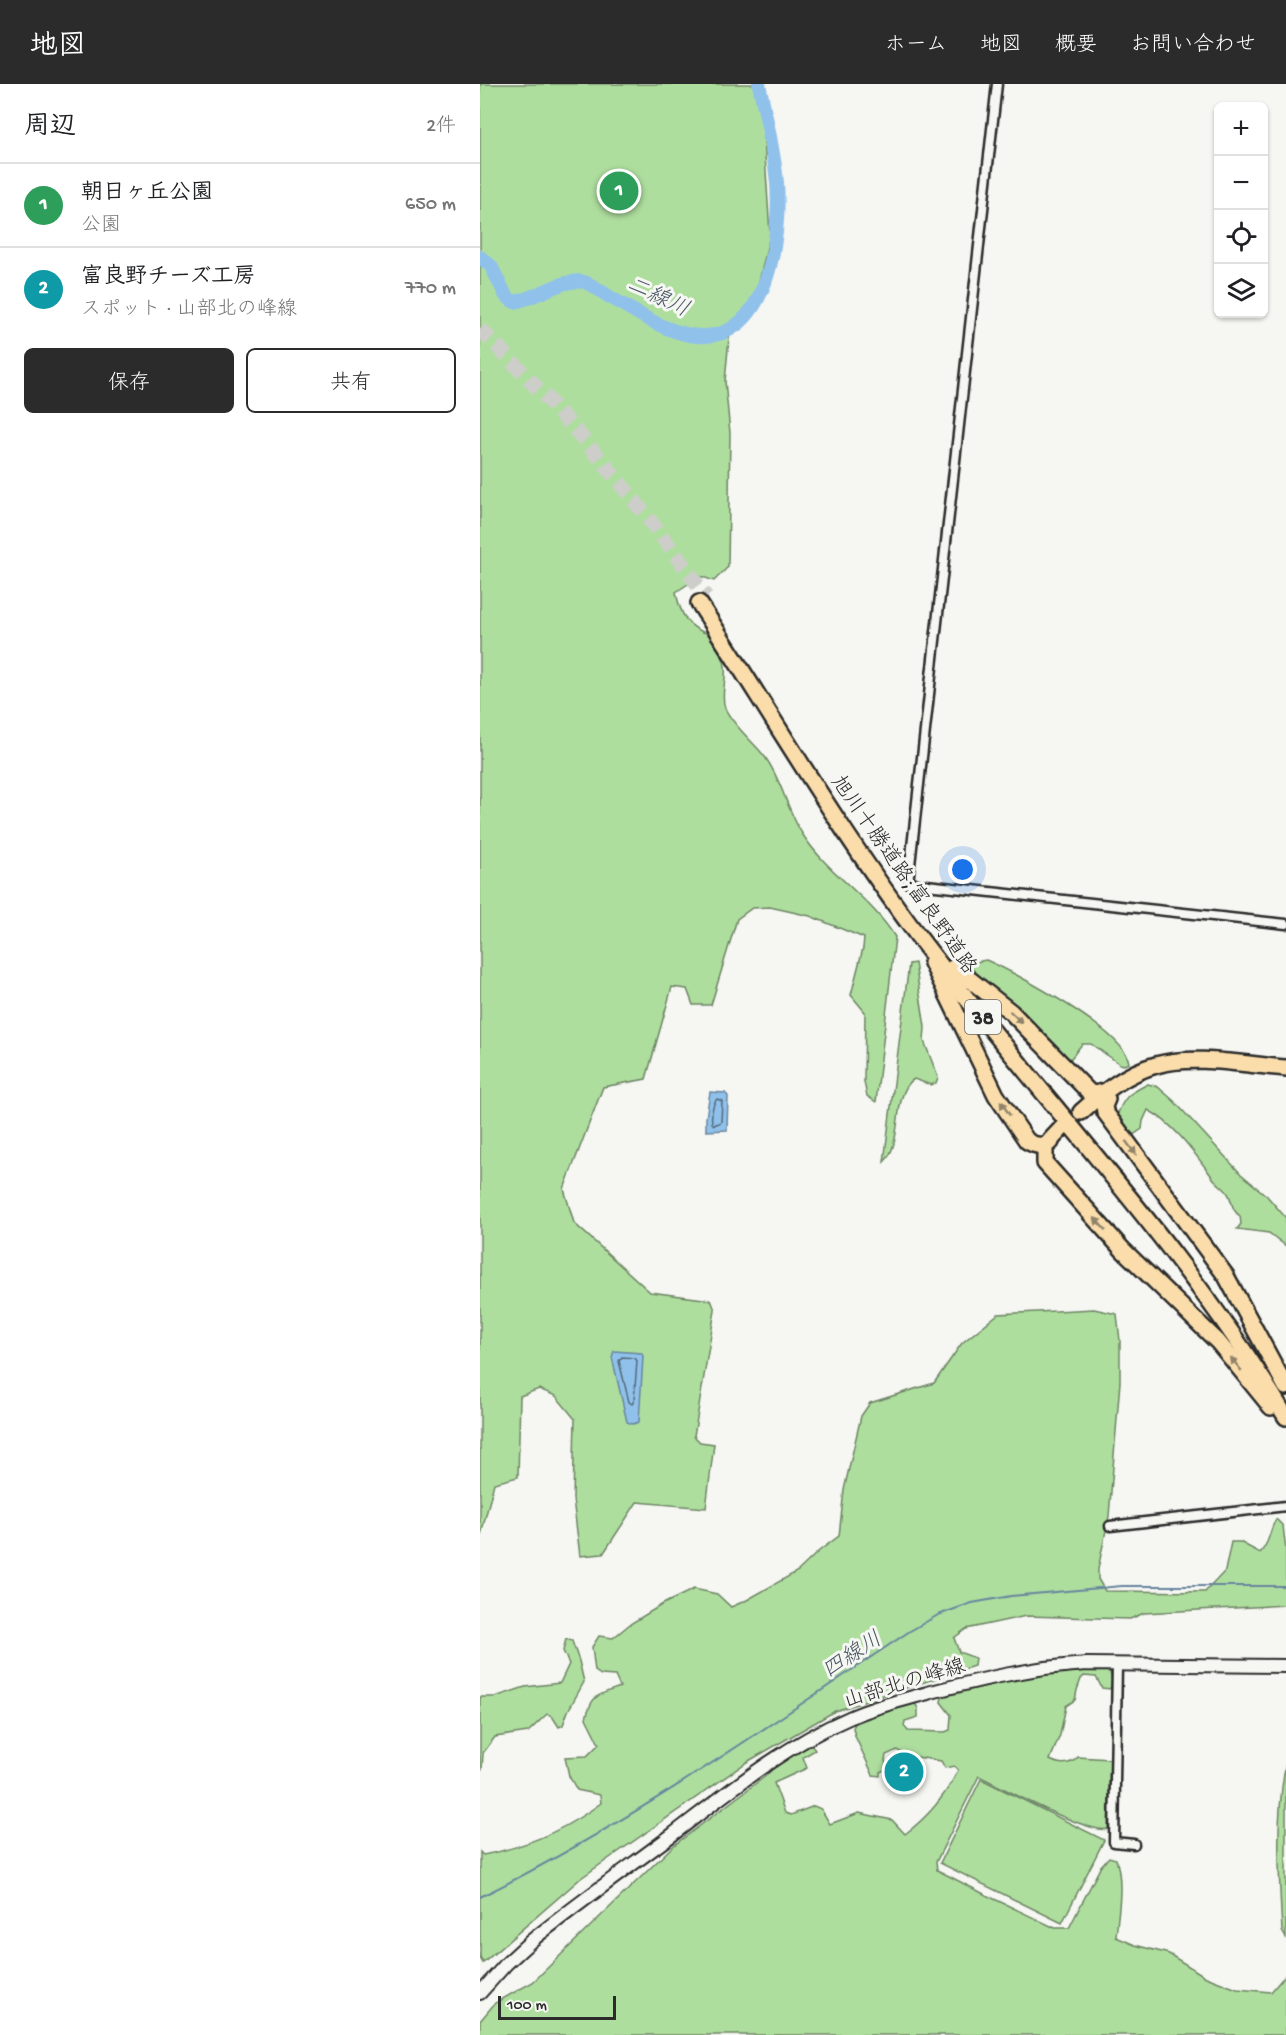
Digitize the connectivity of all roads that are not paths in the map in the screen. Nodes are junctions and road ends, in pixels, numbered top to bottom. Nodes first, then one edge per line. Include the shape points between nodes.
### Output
1 (997, 84) edge
2 (1286, 924) edge
3 (919, 937) junction
4 (954, 967) junction
5 (1286, 1068) edge
6 (1286, 1075) edge
7 (1105, 1096) junction
8 (1083, 1114) dead end
9 (1066, 1129) dead end
10 (1045, 1146) junction
11 (1286, 1387) edge
12 (1286, 1399) edge
13 (1286, 1417) edge
14 (1286, 1425) edge
15 (1286, 1506) edge
16 (1110, 1526) dead end
17 (1117, 1664) junction
18 (1286, 1666) edge
19 (1134, 1844) dead end
20 (480, 1993) edge

1 - 2 street via 908,883
3 - 4 highway, 旭川十勝道路;富良野道路 / 38 via 829,806 703,600 888,879
10 -> 3 highway, 38 via 1027,1141 996,1095
3 - 13 highway, 旭川十勝道路;富良野道路 / 38 via 1184,1265
4 -> 7 highway via 1011,1012 1089,1092
4 - 12 highway, 旭川十勝道路;富良野道路 / 38 via 1191,1261
5 - 7 highway via 1170,1062 1141,1071
6 - 7 highway via 1176,1068 1157,1071
7 - 8 highway
7 -> 11 highway via 1104,1112 1226,1276
9 - 10 highway
14 -> 10 highway via 1218,1342 1123,1250 1055,1176 1045,1163
15 - 16 street
17 - 18 main road, 山部北の峰線
17 - 19 street via 1114,1842
17 - 20 main road, 山部北の峰線 via 1056,1666 982,1679 879,1707 826,1729 770,1761 554,1923 507,1963

